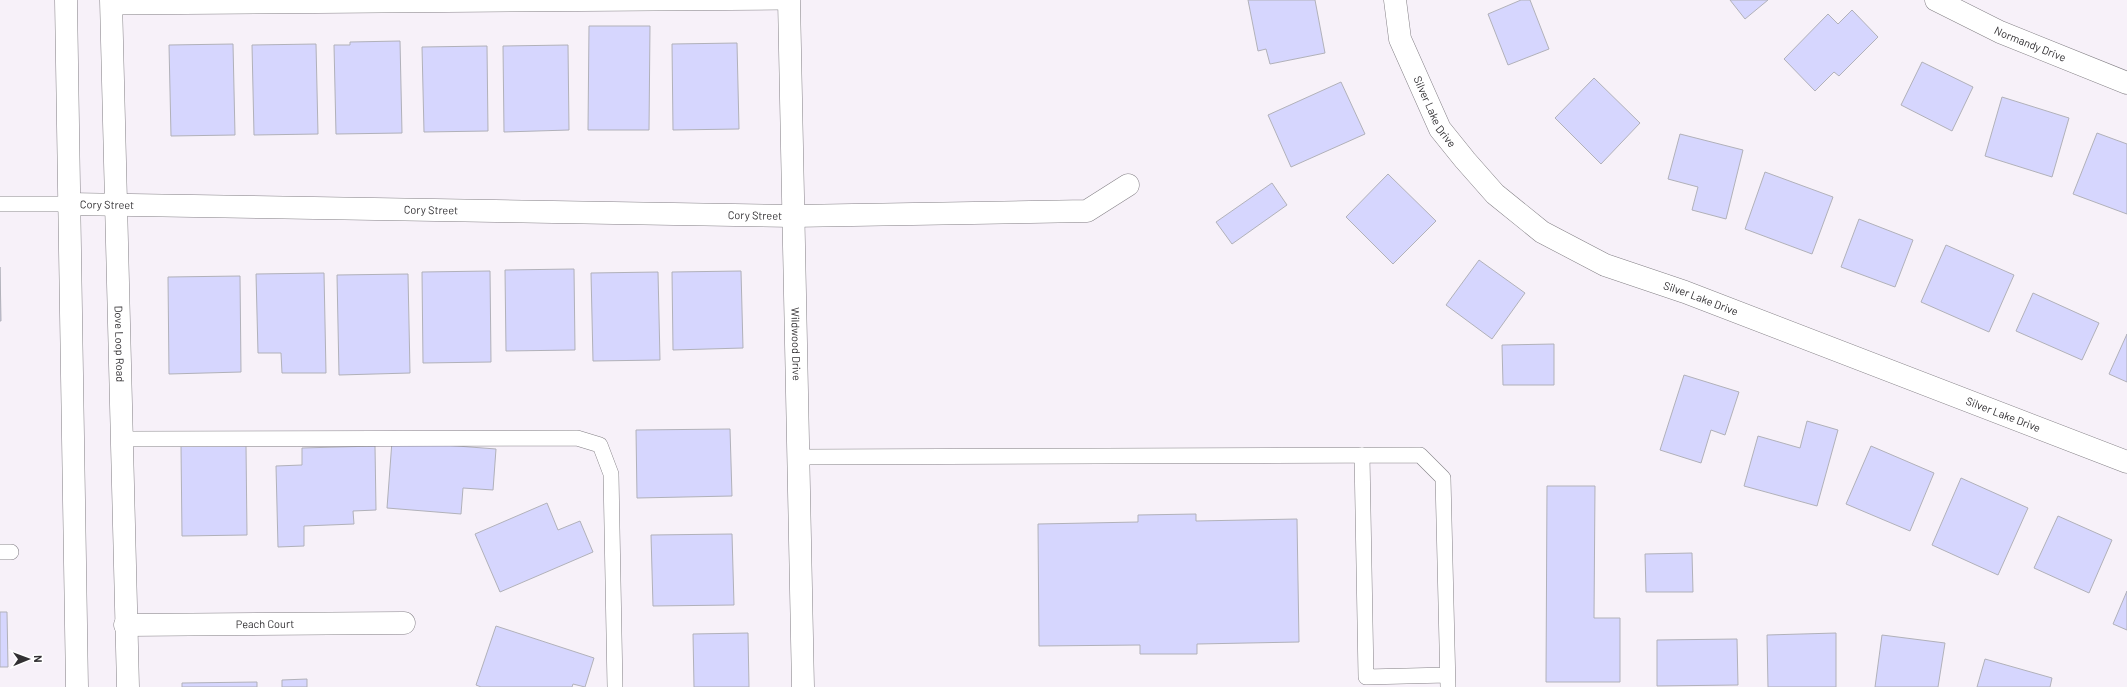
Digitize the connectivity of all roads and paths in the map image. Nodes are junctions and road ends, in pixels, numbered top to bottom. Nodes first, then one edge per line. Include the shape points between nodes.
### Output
1 (66, 0) edge
2 (1395, 0) edge
3 (1936, 0) edge
4 (789, 1) edge
5 (111, 4) edge
6 (2127, 83) edge
7 (1128, 186) dead end
8 (0, 204) edge
9 (69, 204) junction
10 (117, 204) junction
11 (792, 216) junction
12 (122, 438) junction
13 (1362, 455) junction
14 (797, 457) junction
15 (2127, 462) edge
16 (404, 623) dead end
17 (125, 625) junction
18 (1448, 681) edge
19 (76, 687) edge
20 (128, 687) edge
21 (615, 687) edge
22 (804, 687) edge

1 - 9 street
2 - 15 street, Silver Lake Drive via 1400,39 1440,129 1464,160 1496,194 1542,232 1605,266 1685,292
3 - 6 street, Normandy Drive via 2000,32
4 - 5 lane
4 - 11 street, Wildwood Drive
5 - 10 street, Dove Loop Road
7 - 11 street, Cory Street via 1087,211
8 - 9 lane
9 - 10 street, Cory Street
9 - 19 street
10 - 11 street, Cory Street
10 - 12 street, Dove Loop Road
11 - 14 street, Wildwood Drive
12 - 17 street, Dove Loop Road
12 - 21 lane via 577,438 600,445 611,474
13 - 14 lane
13 - 18 lane via 1420,455 1443,478
13 - 18 lane via 1366,678
14 - 22 street, Wildwood Drive
16 - 17 street, Peach Court
17 - 20 street, Dove Loop Road

